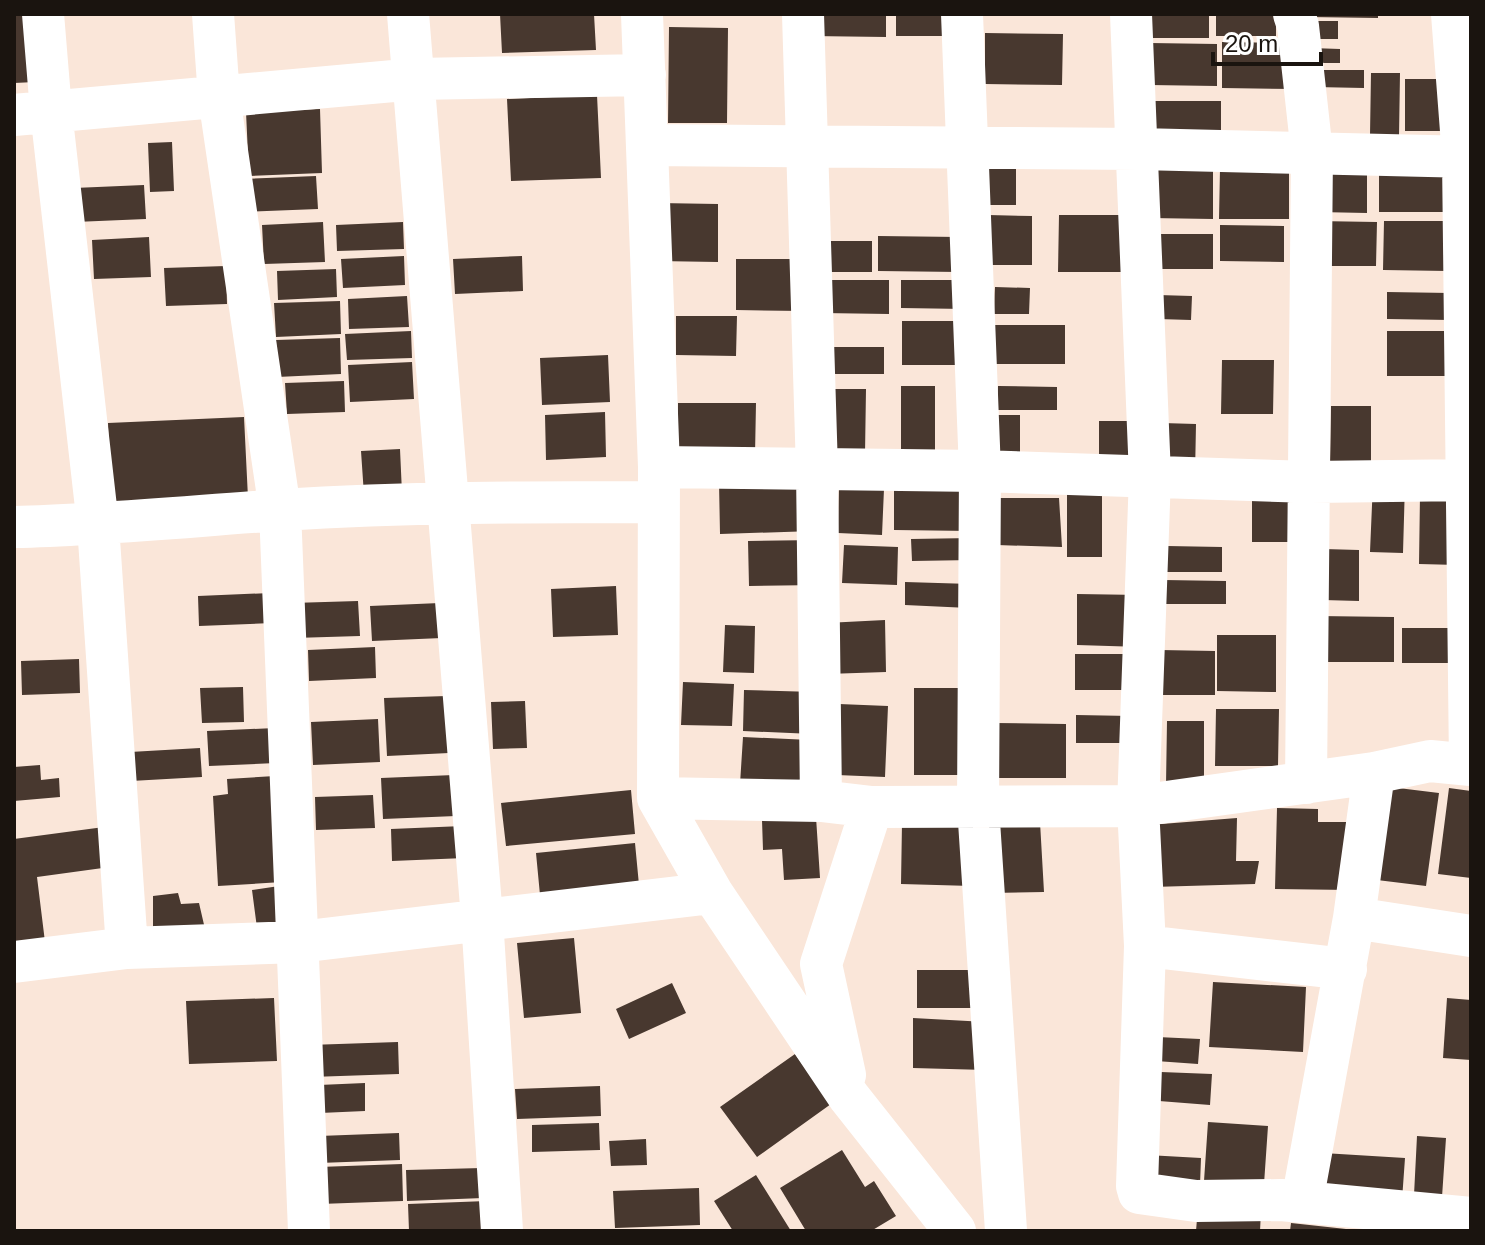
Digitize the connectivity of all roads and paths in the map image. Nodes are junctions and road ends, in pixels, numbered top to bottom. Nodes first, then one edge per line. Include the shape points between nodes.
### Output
1 (43, 14) edge
2 (213, 14) edge
3 (408, 14) edge
4 (642, 14) edge
5 (803, 14) edge
6 (962, 14) edge
7 (1131, 14) edge
8 (1294, 14) edge
9 (1452, 14) edge
10 (645, 75) junction
11 (416, 79) junction
12 (219, 97) junction
13 (32, 113) edge
14 (647, 145) junction
15 (806, 147) junction
16 (1139, 149) junction
17 (969, 150) junction
18 (1312, 153) junction
19 (1467, 157) edge
20 (817, 470) junction
21 (980, 471) junction
22 (1150, 476) junction
23 (1469, 480) edge
24 (1311, 482) junction
25 (658, 485) junction
26 (447, 502) junction
27 (280, 510) junction
28 (98, 525) junction
29 (14, 527) edge
30 (1471, 765) edge
31 (1374, 773) junction
32 (1306, 783) junction
33 (658, 798) junction
34 (821, 801) junction
35 (978, 806) junction
36 (1138, 806) junction
37 (872, 807) junction
38 (712, 893) junction
39 (482, 918) junction
40 (1354, 918) junction
41 (1471, 936) edge
42 (299, 942) junction
43 (1145, 946) junction
44 (127, 948) junction
45 (14, 962) edge
46 (1346, 969) junction
47 (849, 1097) junction
48 (1287, 1211) edge
49 (1450, 1222) edge
50 (309, 1231) edge
51 (502, 1231) edge
52 (955, 1231) edge
53 (1006, 1231) edge

1 - 13 street
2 - 12 street
3 - 11 street
4 - 10 street
5 - 15 street
6 - 17 street
7 - 16 street
8 - 18 street
9 - 19 street
10 - 11 street
10 - 14 street
11 - 12 street
11 - 26 street
12 - 13 street
12 - 27 street
13 - 28 street
14 - 15 street
14 - 25 street
15 - 17 street
15 - 20 street
16 - 17 street
16 - 18 street
16 - 22 street
17 - 21 street
18 - 19 street
18 - 24 street
19 - 23 street
20 - 21 street
20 - 25 street
20 - 34 street
21 - 22 street
21 - 35 street
22 - 24 street
22 - 36 street
23 - 24 street
23 - 30 street
24 - 32 street
25 - 26 street
25 - 33 street
26 - 27 street
26 - 39 street
27 - 28 street
27 - 42 street
28 - 29 street
28 - 44 street
30 - 31 street via 1430,761
31 - 32 street
31 - 40 street
32 - 36 street
33 - 34 street
33 - 38 street
34 - 37 street
35 - 36 street
35 - 37 street
35 - 53 street
36 - 43 street
37 - 47 street via 821,964
38 - 39 street
38 - 47 street
39 - 42 street
39 - 51 street
40 - 41 street
40 - 46 street
42 - 44 street
42 - 50 street
43 - 46 street
43 - 48 street via 1139,1193
44 - 45 street
46 - 48 street
47 - 52 street
48 - 49 street

